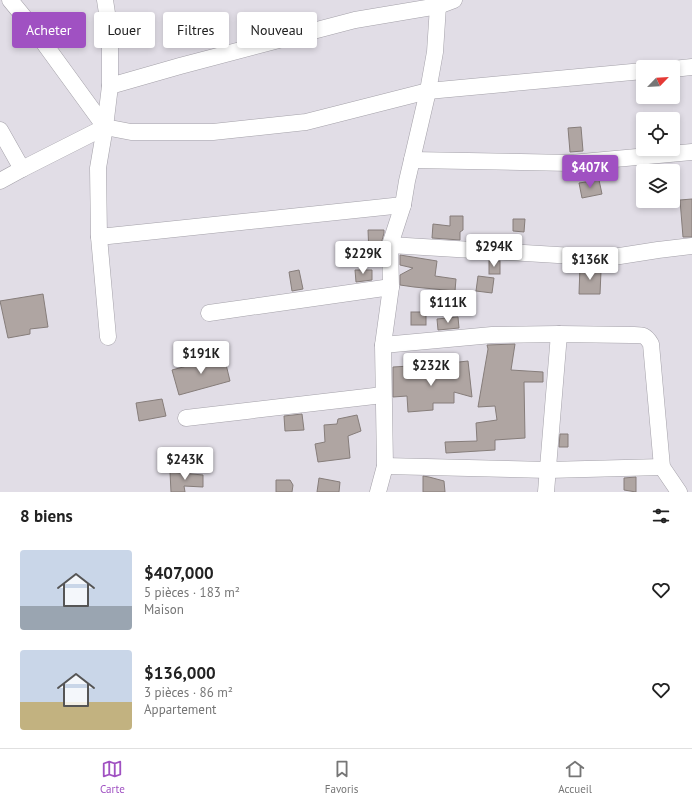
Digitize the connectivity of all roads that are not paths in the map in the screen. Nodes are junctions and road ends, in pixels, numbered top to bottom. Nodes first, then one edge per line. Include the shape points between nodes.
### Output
1 (10, 0) edge
2 (105, 0) edge
3 (454, 0) edge
4 (438, 6) junction
5 (692, 67) edge
6 (680, 68) edge
7 (636, 72) edge
8 (110, 86) junction
9 (428, 91) junction
10 (105, 127) junction
11 (0, 130) edge
12 (692, 152) edge
13 (412, 160) junction
14 (22, 168) junction
15 (0, 181) edge
16 (403, 205) junction
17 (99, 237) junction
18 (390, 245) junction
19 (692, 246) edge
20 (391, 287) junction
21 (209, 313) dead end
22 (559, 334) junction
23 (108, 337) dead end
24 (383, 345) junction
25 (383, 395) junction
26 (186, 418) dead end
27 (385, 466) junction
28 (662, 467) junction
29 (548, 470) junction
30 (378, 492) edge
31 (546, 492) edge
32 (679, 492) edge

1 - 10 street
2 - 8 street via 110,33
3 - 4 street
4 - 8 street via 354,20
4 - 9 street via 435,52
5 - 6 street
7 - 9 street
8 - 10 street
9 - 10 street via 306,122 214,132 131,132
9 - 13 street
10 - 14 street
10 - 17 street via 98,168
11 - 14 street
12 - 13 street via 571,163
13 - 16 street
14 - 15 street
16 - 17 street
16 - 18 street
17 - 23 street
18 - 19 street via 607,258
18 - 20 street
20 - 21 street
20 - 24 street
22 - 24 street via 492,334
22 - 28 street via 641,335 647,338 651,344
22 - 29 street
24 - 25 street
25 - 26 street
25 - 27 street
27 - 29 street
27 - 30 street
28 - 29 street
28 - 32 street
29 - 31 street

